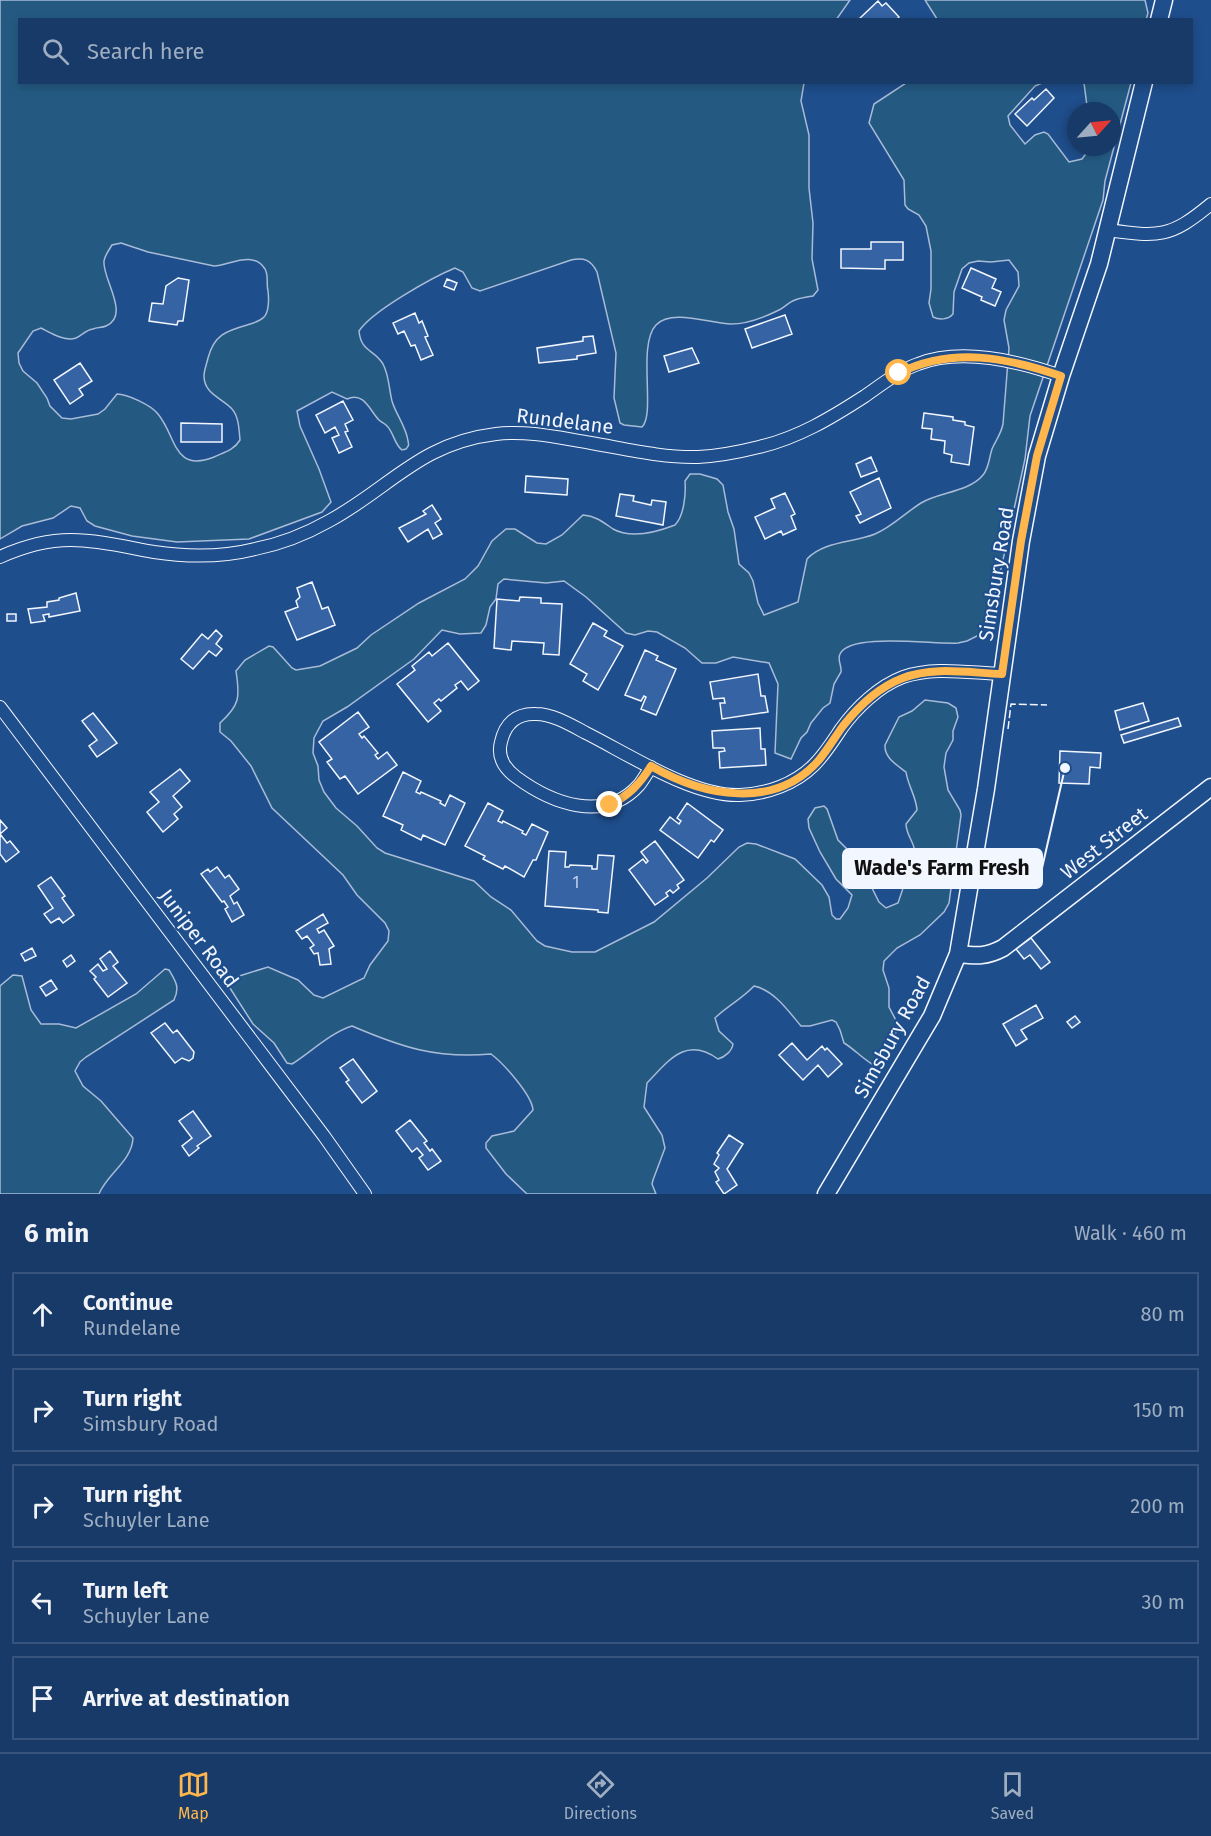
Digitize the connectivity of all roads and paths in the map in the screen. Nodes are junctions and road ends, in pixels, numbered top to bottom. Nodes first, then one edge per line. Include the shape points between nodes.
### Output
1 (1164, 0) edge
2 (1160, 18) edge
3 (1144, 84) edge
4 (1211, 204) edge
5 (1108, 230) junction
6 (1061, 376) junction
7 (0, 557) edge
8 (1002, 674) junction
9 (0, 706) edge
10 (651, 766) junction
11 (1211, 787) edge
12 (958, 954) junction
13 (365, 1194) edge
14 (826, 1194) edge

1 - 2 main road
3 - 5 main road, Simsbury Road
4 - 5 street via 1183,225 1155,235
5 - 6 main road, Simsbury Road
6 - 7 street, Rundelane via 1003,360 936,359 899,373 826,421 794,436 733,453 696,457 543,435 482,436 423,456 329,521 253,550 187,555 70,540 28,546
6 - 8 main road, Simsbury Road via 1037,456
8 - 10 street via 933,672 901,678 866,702 812,767 792,781 770,789 743,795 723,794 686,783
8 - 12 main road, Simsbury Road
9 - 13 street, Juniper Road
10 - 10 street via 547,715 525,715 512,721 499,750 504,765 516,777 579,806 602,806 618,800 639,785
11 - 12 main road, West Street via 1003,948 989,955
12 - 14 main road, Simsbury Road via 932,1016

